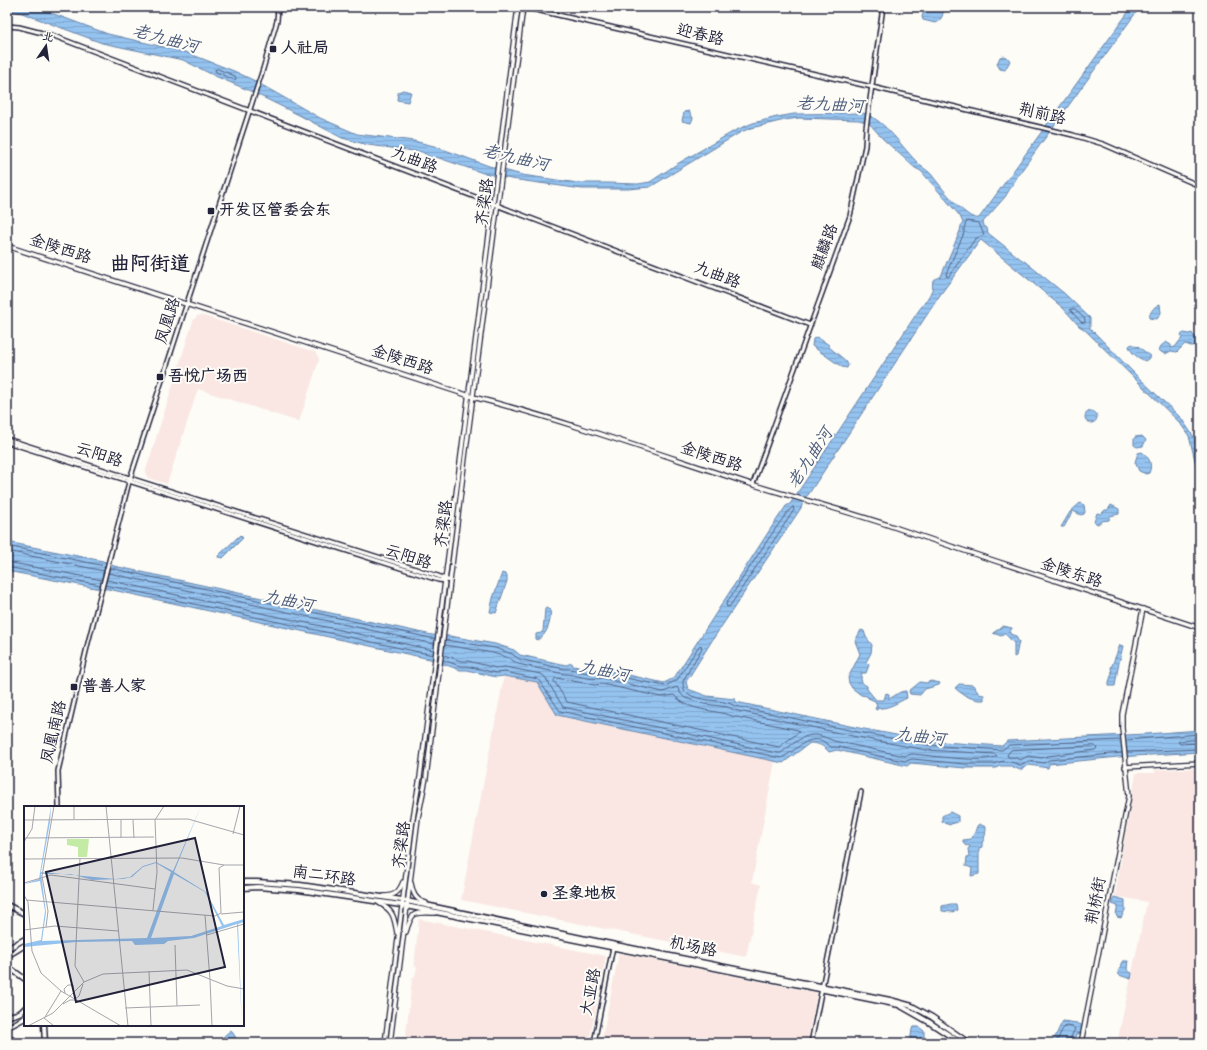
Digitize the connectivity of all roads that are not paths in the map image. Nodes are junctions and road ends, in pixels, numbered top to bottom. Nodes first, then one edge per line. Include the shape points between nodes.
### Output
1 (278, 7) edge
2 (510, 7) edge
3 (523, 7) edge
4 (883, 7) edge
5 (518, 8) edge
6 (7, 26) edge
7 (872, 87) junction
8 (507, 95) junction
9 (512, 96) junction
10 (250, 110) junction
11 (1200, 186) edge
12 (493, 203) junction
13 (498, 205) junction
14 (7, 246) edge
15 (187, 304) junction
16 (810, 325) junction
17 (468, 395) junction
18 (474, 397) junction
19 (7, 439) edge
20 (7, 442) edge
21 (129, 480) junction
22 (753, 484) junction
23 (991, 560) joint
24 (445, 580) junction
25 (450, 581) junction
26 (1143, 609) junction
27 (1200, 628) edge
28 (1200, 763) edge
29 (1125, 765) junction
30 (861, 792) dead end
31 (59, 806) edge
32 (405, 878) junction
33 (410, 880) junction
34 (244, 882) edge
35 (276, 883) junction
36 (244, 888) edge
37 (276, 888) junction
38 (377, 899) junction
39 (402, 900) junction
40 (407, 904) junction
41 (7, 905) edge
42 (401, 906) junction
43 (443, 912) junction
44 (24, 914) edge
45 (398, 939) junction
46 (24, 940) edge
47 (402, 941) junction
48 (24, 946) edge
49 (613, 946) junction
50 (7, 949) edge
51 (7, 956) edge
52 (7, 970) edge
53 (24, 978) edge
54 (822, 988) junction
55 (24, 1010) edge
56 (7, 1016) edge
57 (24, 1019) edge
58 (7, 1026) edge
59 (44, 1026) edge
60 (7, 1035) edge
61 (16, 1043) edge
62 (45, 1043) edge
63 (385, 1043) edge
64 (390, 1043) edge
65 (594, 1043) edge
66 (811, 1043) edge
67 (961, 1043) edge
68 (969, 1043) edge
69 (1081, 1043) edge

1 - 10 street, 凤凰路 via 277,21
2 - 5 street, 迎春路
3 - 5 street, 迎春路
3 - 7 street, 迎春路
3 - 9 main road, 齐梁路
4 - 7 street, 麒麟路
5 - 8 main road, 齐梁路
6 - 10 street, 九曲路 via 54,36
7 - 11 street, 荆前路 via 1103,144
7 - 16 street, 麒麟路 via 865,146 850,216
8 - 9 main road
8 - 12 main road, 齐梁路
9 - 13 main road, 齐梁路
10 - 12 street, 九曲路
10 - 15 street, 凤凰路
12 - 13 street, 九曲路
12 - 17 main road, 齐梁路
13 - 16 street, 九曲路
13 - 18 main road, 齐梁路
14 - 15 main road, 金陵西路
15 - 17 main road, 金陵西路
15 - 21 street, 凤凰路
16 - 22 street, 麒麟路
17 - 18 main road, 金陵西路
17 - 24 main road, 齐梁路
18 - 22 main road, 金陵西路 via 549,418
18 - 25 main road, 齐梁路
19 - 21 street, 云阳路
20 - 21 street, 云阳路
21 - 24 street, 云阳路
21 - 31 street, 凤凰南路 via 58,771
22 - 23 main road, 金陵西路
23 - 26 main road, 金陵东路
24 - 25 street, 云阳路
24 - 32 main road, 齐梁路
25 - 33 main road, 齐梁路 via 426,778
26 - 27 main road, 金陵东路
26 - 29 main road, 荆桥街 via 1122,714
28 - 29 main road
29 - 69 main road, 荆桥街 via 1129,796
30 - 54 street
32 - 38 main road via 395,895
32 - 39 main road, 齐梁路
33 - 40 main road, 齐梁路
33 - 43 main road via 413,892 420,902
34 - 35 main road, 南二环路
35 - 37 main road
35 - 38 main road, 南二环路
36 - 37 main road, 南二环路
37 - 38 main road, 南二环路
38 - 39 main road, 南二环路
38 - 42 main road, 南二环路
38 - 45 main road via 393,914
39 - 40 main road, 机场路
39 - 42 main road, 齐梁路
40 - 42 main road, 机场路
40 - 43 main road, 机场路
40 - 47 main road, 齐梁路
41 - 44 main road
42 - 45 main road, 齐梁路
43 - 47 main road via 421,912 412,916
43 - 49 main road, 机场路
45 - 63 main road, 齐梁路
46 - 50 main road
47 - 64 main road, 齐梁路
48 - 51 main road
49 - 54 main road, 机场路
49 - 65 street, 大亚路
52 - 53 main road
54 - 66 street
54 - 67 main road, 机场路 via 898,1005
54 - 68 main road, 机场路 via 912,1006
55 - 56 main road
57 - 58 main road
59 - 62 main road
60 - 61 main road

